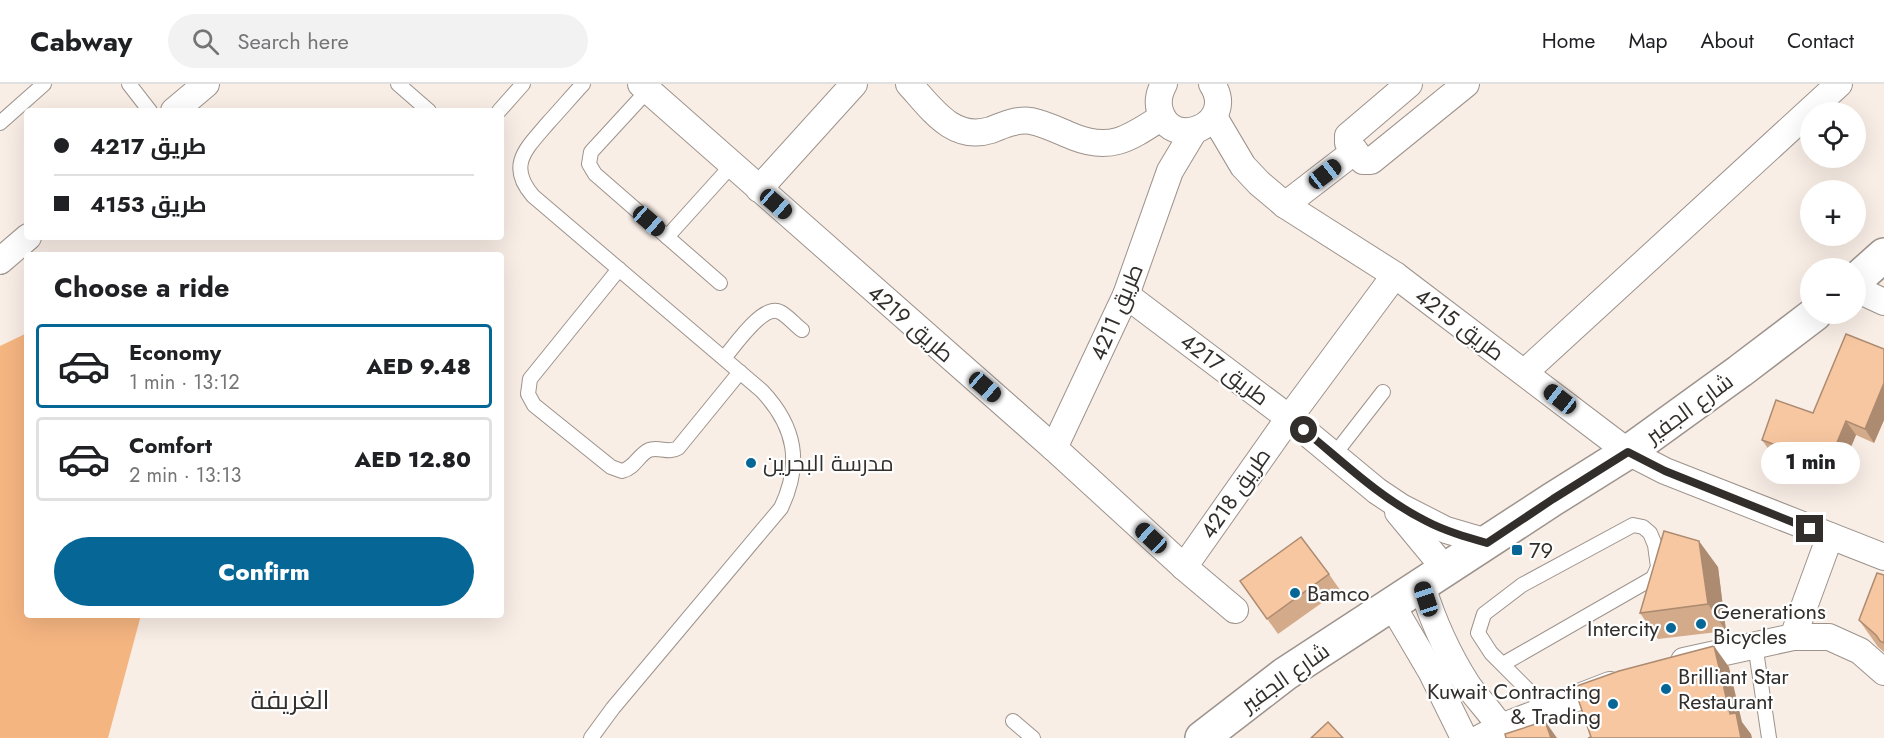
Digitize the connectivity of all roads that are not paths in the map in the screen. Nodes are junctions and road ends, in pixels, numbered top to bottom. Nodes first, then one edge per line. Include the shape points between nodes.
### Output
1 (44, 84) edge
2 (129, 84) edge
3 (206, 84) edge
4 (398, 84) edge
5 (524, 84) edge
6 (583, 84) edge
7 (854, 84) edge
8 (909, 84) edge
9 (1164, 84) edge
10 (1234, 84) edge
11 (1409, 84) edge
12 (1466, 84) edge
13 (1839, 84) edge
14 (644, 87) edge
15 (148, 108) edge
16 (178, 108) edge
17 (426, 108) edge
18 (502, 108) edge
19 (1209, 109) edge
20 (1164, 120) junction
21 (0, 123) edge
22 (1355, 151) junction
23 (732, 165) junction
24 (1170, 171) junction
25 (759, 189) junction
26 (1285, 205) junction
27 (667, 237) junction
28 (24, 240) edge
29 (1884, 255) edge
30 (0, 261) edge
31 (619, 269) junction
32 (1866, 271) edge
33 (1395, 275) junction
34 (720, 283) dead end
35 (1866, 294) edge
36 (1126, 295) junction
37 (1884, 302) edge
38 (1802, 324) edge
39 (802, 330) dead end
40 (724, 358) junction
41 (740, 372) junction
42 (1525, 372) junction
43 (1383, 392) dead end
44 (1289, 418) junction
45 (1054, 448) junction
46 (1628, 452) junction
47 (1334, 455) junction
48 (1377, 490) junction
49 (1830, 537) junction
50 (1487, 543) junction
51 (1884, 557) edge
52 (1184, 567) junction
53 (1434, 578) junction
54 (1392, 605) junction
55 (1235, 610) dead end
56 (1793, 637) junction
57 (1755, 644) junction
58 (1503, 664) junction
59 (1662, 666) edge
60 (1443, 668) junction
61 (1884, 672) edge
62 (1629, 677) edge
63 (1547, 709) junction
64 (1013, 721) dead end
65 (1495, 734) edge
66 (591, 738) edge
67 (1033, 738) edge
68 (1202, 738) edge
69 (1464, 738) edge
70 (1769, 738) edge

1 - 21 lane
2 - 15 lane
3 - 16 street
4 - 17 lane
5 - 18 lane
6 - 31 lane via 524,151 520,175 533,196
7 - 25 street
8 - 20 street via 944,122 971,133 1027,120 1093,143 1108,144
9 - 20 street, طريق 4211 via 1158,99
10 - 19 street, طريق 4211
11 - 22 street via 1348,136
12 - 22 street via 1371,161
13 - 42 street
14 - 23 street, طريق 4219
14 - 27 lane via 591,152 589,164 591,170
19 - 20 street via 1180,130
19 - 24 street, طريق 4211
19 - 26 street, طريق 4215 via 1243,166
20 - 24 street, طريق 4211
22 - 26 street
23 - 25 street, طريق 4219
23 - 27 lane
24 - 36 street, طريق 4211
25 - 45 street, طريق 4219
26 - 33 street, طريق 4215
27 - 34 lane
28 - 30 street
29 - 32 street
31 - 40 lane
31 - 41 lane via 530,379 528,394 534,405 611,467 622,471 633,467 650,450 668,452 678,448
33 - 42 street, طريق 4215
33 - 44 street, طريق 4218
35 - 37 street
36 - 44 street, طريق 4217
36 - 45 street, طريق 4211
38 - 46 street, شارع الجفير
39 - 40 lane via 780,312 764,313
40 - 41 lane
41 - 66 lane via 773,402 789,430 794,462 788,494 781,508
42 - 46 street, طريق 4215
43 - 47 lane
44 - 47 street, طريق 4217
44 - 52 street, طريق 4218
45 - 52 street, طريق 4219
46 - 49 street, طريق 4215 via 1665,471
46 - 50 street, شارع الجفير
47 - 48 street, طريق 4217
48 - 50 street, طريق 4217 via 1426,521
48 - 53 street, طريق 4217 via 1409,525
49 - 51 street, طريق 4215
49 - 56 street
50 - 53 street, شارع الجفير
52 - 55 street, طريق 4219
53 - 54 street, شارع الجفير
53 - 60 street via 1434,621
54 - 60 street
54 - 68 street, شارع الجفير via 1285,674
56 - 57 street
56 - 61 street via 1864,640
57 - 59 street
57 - 70 lane
58 - 58 lane via 1478,633 1484,614 1522,585 1633,525 1650,533 1656,545 1658,567 1653,578
58 - 63 lane
60 - 65 street via 1484,707
60 - 69 street
62 - 63 street
63 - 65 street
64 - 67 lane

